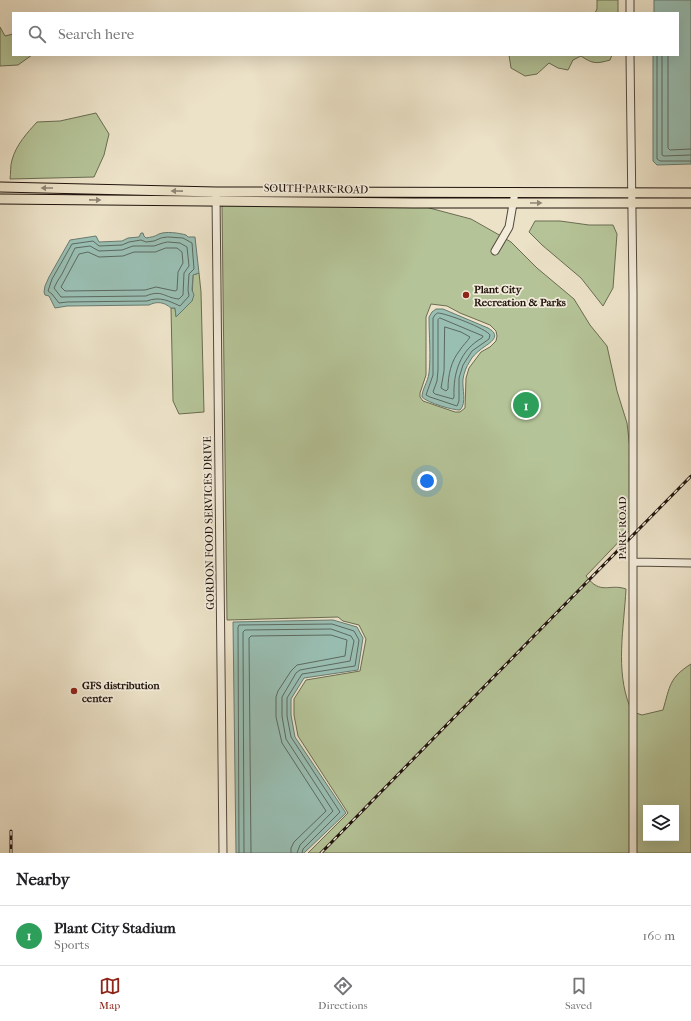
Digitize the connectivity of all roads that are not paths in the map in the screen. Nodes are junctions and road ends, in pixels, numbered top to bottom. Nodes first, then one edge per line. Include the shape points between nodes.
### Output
1 (630, 0) edge
2 (630, 12) edge
3 (630, 56) edge
4 (0, 187) edge
5 (423, 192) junction
6 (691, 193) edge
7 (216, 196) junction
8 (514, 197) junction
9 (632, 198) junction
10 (0, 199) edge
11 (691, 199) edge
12 (303, 201) junction
13 (691, 203) edge
14 (495, 251) dead end
15 (633, 562) junction
16 (691, 563) edge
17 (223, 853) edge
18 (633, 853) edge

1 - 2 street
3 - 9 street, PARK ROAD
7 -> 4 main road, SOUTH PARK ROAD
5 - 7 main road, SOUTH PARK ROAD via 306,192 285,196
5 - 8 main road, SOUTH PARK ROAD
5 - 12 main road via 410,199 307,198
6 - 9 main road
10 -> 7 main road, SOUTH PARK ROAD via 178,200
7 - 12 main road, SOUTH PARK ROAD
7 - 17 street, GORDON FOOD SERVICES DRIVE
8 - 9 main road, SOUTH PARK ROAD
8 -> 9 main road, SOUTH PARK ROAD via 558,203
8 - 12 main road, SOUTH PARK ROAD via 433,202
8 - 14 street via 509,227
9 - 11 main road
9 - 13 main road
9 - 15 street, PARK ROAD
15 - 16 street
15 - 18 street, PARK ROAD

